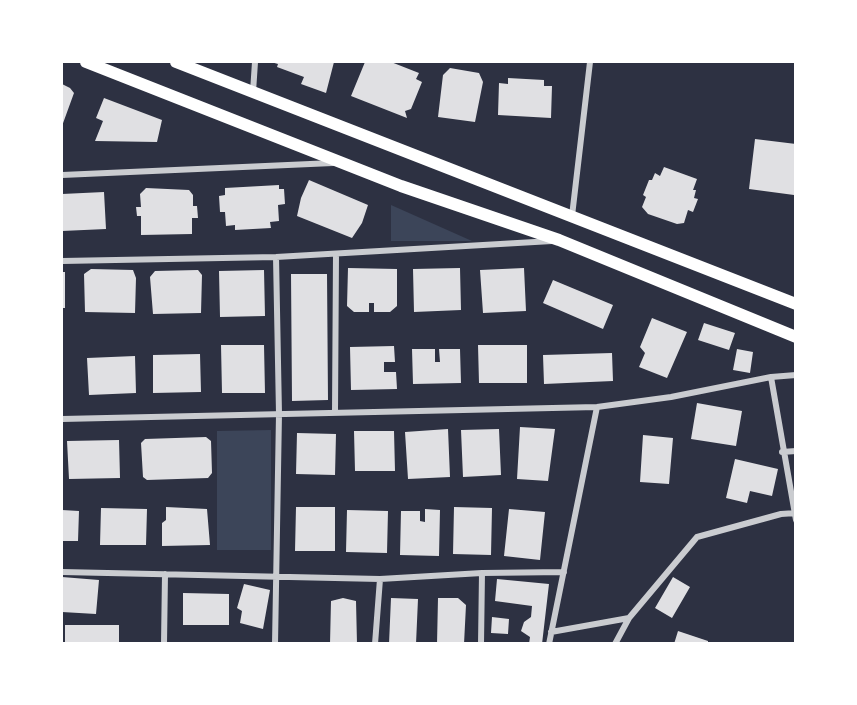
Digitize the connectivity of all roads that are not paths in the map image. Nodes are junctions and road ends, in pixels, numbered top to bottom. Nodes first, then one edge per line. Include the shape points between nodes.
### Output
1 (86, 62) edge
2 (176, 62) edge
3 (255, 62) edge
4 (590, 62) edge
5 (253, 92) junction
6 (342, 162) junction
7 (62, 175) edge
8 (572, 216) junction
9 (559, 240) junction
10 (336, 254) junction
11 (276, 257) junction
12 (62, 261) edge
13 (795, 304) edge
14 (795, 337) edge
15 (795, 375) edge
16 (771, 377) junction
17 (597, 407) junction
18 (335, 412) junction
19 (279, 414) junction
20 (62, 419) edge
21 (782, 452) junction
22 (795, 452) edge
23 (795, 513) edge
24 (795, 520) edge
25 (62, 572) edge
26 (564, 572) junction
27 (482, 573) junction
28 (165, 574) junction
29 (277, 578) junction
30 (380, 579) junction
31 (629, 618) junction
32 (551, 632) junction
33 (164, 644) edge
34 (275, 644) edge
35 (375, 644) edge
36 (481, 644) edge
37 (549, 644) edge
38 (615, 644) edge

1 - 6 main road
2 - 5 main road
3 - 5 street
4 - 8 street
5 - 8 main road
6 - 7 street
6 - 9 main road
8 - 13 main road
9 - 10 street
9 - 14 main road
10 - 11 street
10 - 18 street
11 - 12 street
11 - 19 street
15 - 16 street
16 - 17 street
16 - 21 street
17 - 18 street
17 - 26 street
18 - 19 street
19 - 20 street
19 - 29 street
21 - 22 street
21 - 23 street
23 - 24 street
23 - 31 street via 697,537
25 - 28 street
26 - 27 street
26 - 32 street
27 - 30 street
27 - 36 street
28 - 29 street
28 - 33 street
29 - 30 street
29 - 34 street
30 - 35 street
31 - 32 street
31 - 38 street
32 - 37 street

